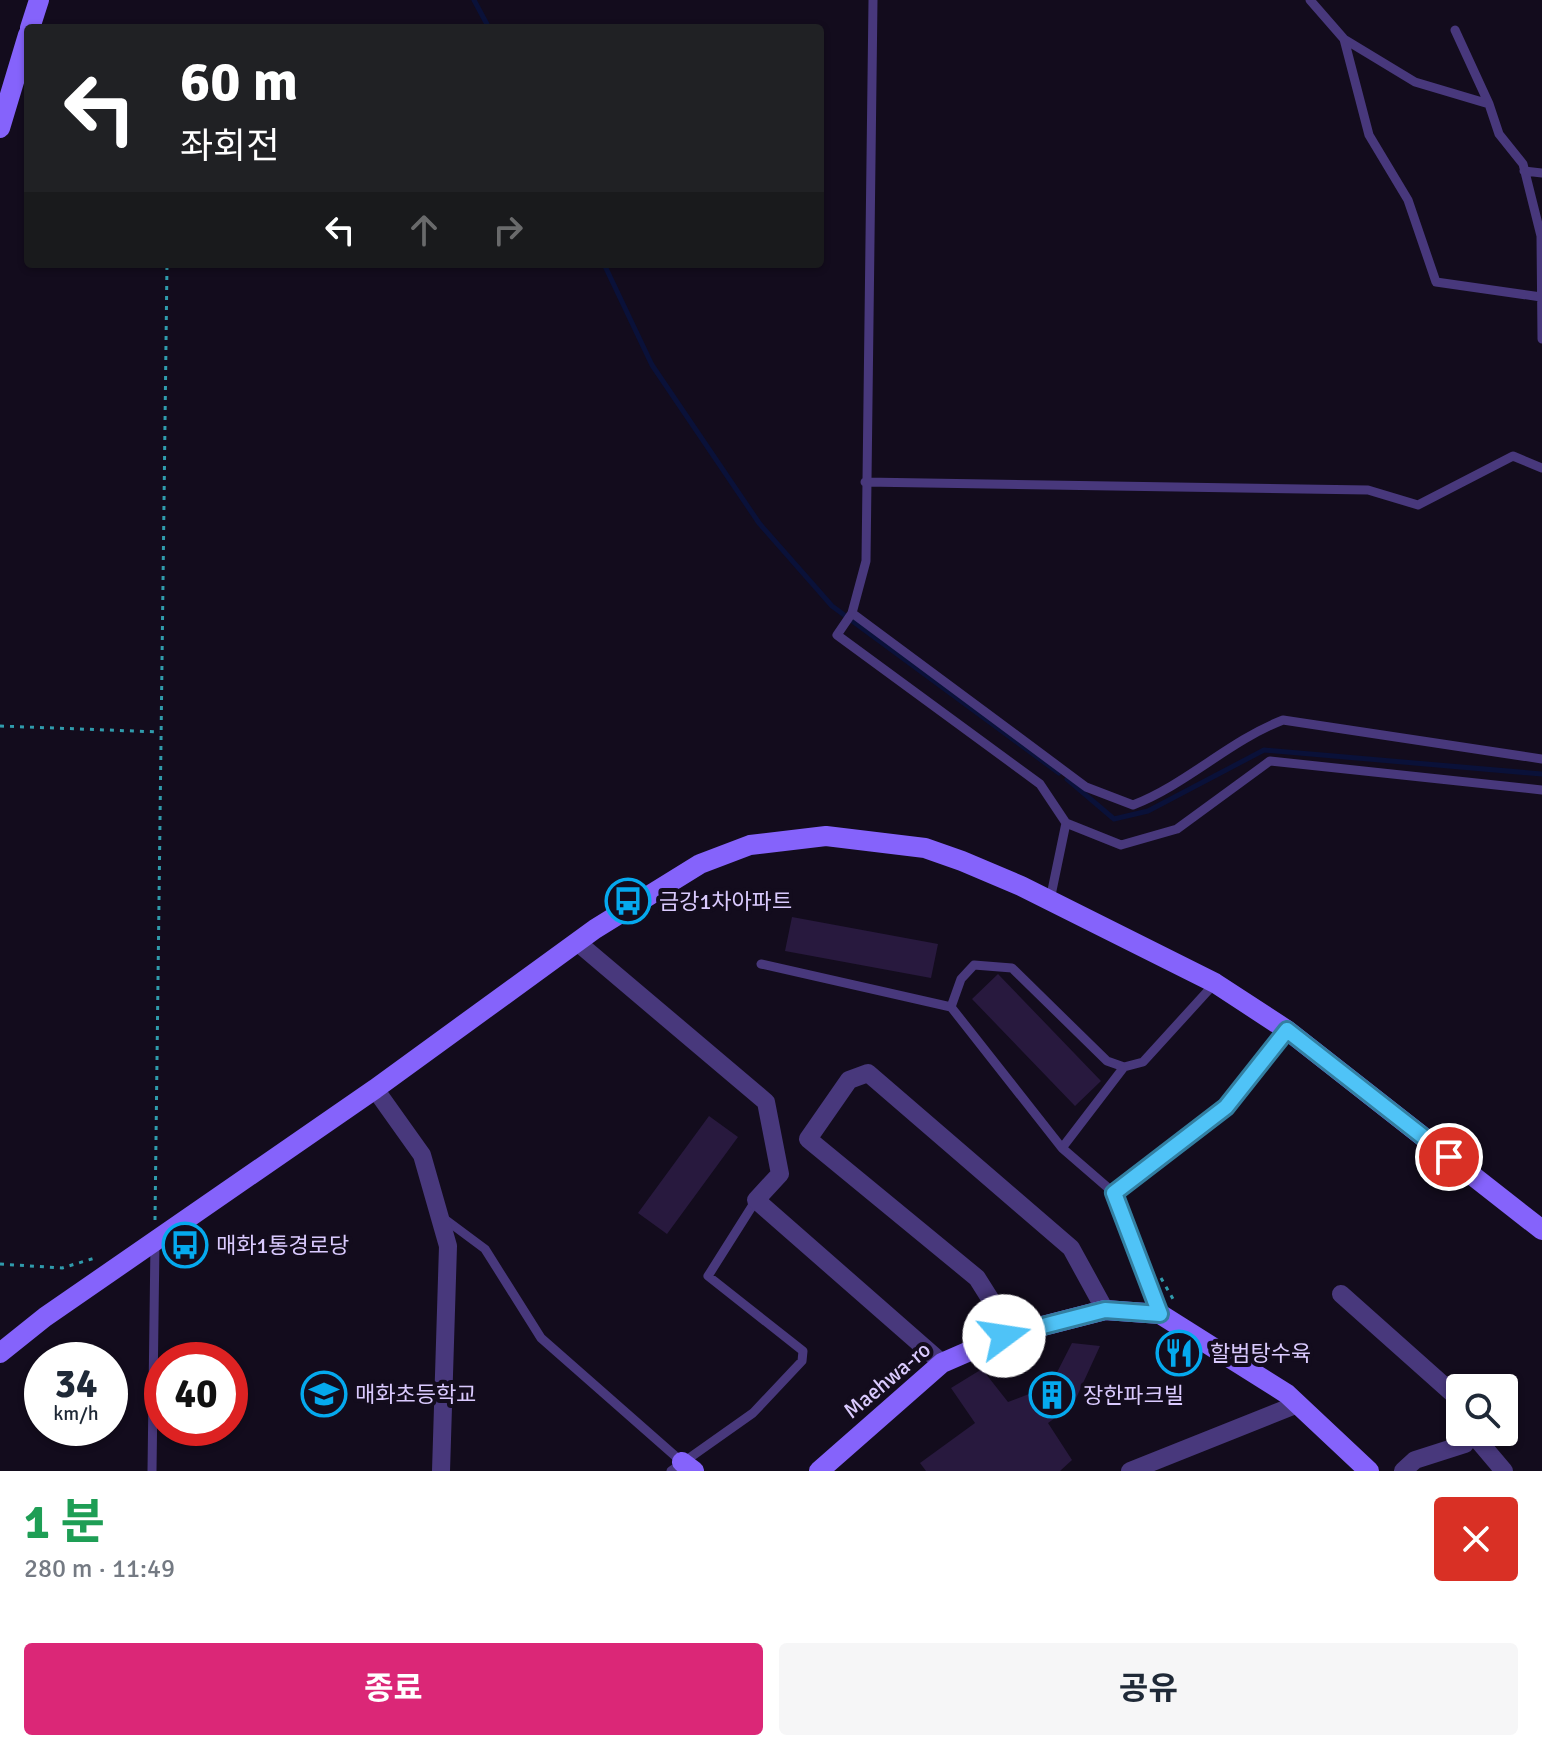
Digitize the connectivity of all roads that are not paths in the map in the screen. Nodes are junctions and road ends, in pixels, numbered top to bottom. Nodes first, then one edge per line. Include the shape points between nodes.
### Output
1 (39, 0) edge
2 (873, 0) edge
3 (1310, 0) edge
4 (31, 24) edge
5 (1455, 30) dead end
6 (1344, 39) junction
7 (24, 48) edge
8 (1489, 104) junction
9 (0, 128) edge
10 (1524, 171) junction
11 (1542, 173) edge
12 (1541, 297) edge
13 (1542, 339) edge
14 (1542, 468) edge
15 (865, 482) junction
16 (852, 613) junction
17 (1542, 759) edge
18 (1542, 790) edge
19 (1066, 823) junction
20 (1050, 900) junction
21 (577, 942) junction
22 (761, 964) dead end
23 (1215, 983) junction
24 (951, 1007) junction
25 (1287, 1030) junction
26 (1124, 1067) junction
27 (375, 1089) junction
28 (1062, 1148) junction
29 (1114, 1193) junction
30 (756, 1200) junction
31 (439, 1215) junction
32 (1542, 1230) edge
33 (155, 1240) junction
34 (1341, 1294) dead end
35 (1105, 1310) junction
36 (1160, 1314) junction
37 (1004, 1336) junction
38 (0, 1353) edge
39 (942, 1363) junction
40 (1446, 1388) edge
41 (1298, 1404) junction
42 (1459, 1446) edge
43 (1483, 1446) edge
44 (682, 1468) edge
45 (1361, 1468) edge
46 (152, 1471) edge
47 (441, 1471) edge
48 (819, 1471) edge
49 (1130, 1471) edge
50 (1403, 1471) edge
51 (1504, 1471) edge

1 - 4 street
2 - 15 lane
3 - 6 lane
5 - 8 lane
6 - 8 lane via 1415,82
6 - 12 lane via 1369,135 1408,200 1436,282
7 - 9 street
8 - 10 lane via 1499,134
10 - 11 lane
10 - 12 lane via 1541,236
12 - 13 lane
14 - 15 lane via 1513,456 1418,505 1368,490
15 - 16 lane via 866,561
16 - 17 lane via 1086,787 1133,805 1155,797 1253,732 1283,720
16 - 19 lane via 837,635 1040,784
18 - 19 lane via 1270,761 1177,829 1121,845
19 - 20 lane
20 - 21 street via 925,848 826,836 776,840 700,864
20 - 23 street
21 - 27 street
21 - 30 street via 766,1102 780,1174
22 - 24 lane
23 - 25 street
23 - 26 lane via 1143,1062
24 - 26 lane via 961,979 974,965 1012,968 1107,1061
24 - 28 lane
25 - 29 lane via 1226,1107
25 - 32 street
26 - 28 lane
27 - 31 street via 422,1155
27 - 33 street
28 - 29 lane
29 - 36 lane
30 - 39 street
30 - 44 lane via 708,1276 803,1351 802,1361 753,1413
31 - 44 lane via 485,1249 541,1338
31 - 47 street via 448,1246
33 - 38 street
33 - 46 lane
34 - 40 street
35 - 36 street, Maehwa-ro
35 - 37 street, Maehwa-ro
35 - 37 street via 1071,1248 868,1073 849,1080 808,1139 977,1278 994,1305
36 - 41 street, Maehwa-ro
37 - 39 street, Maehwa-ro
39 - 48 street, Maehwa-ro
41 - 45 street, Maehwa-ro
41 - 49 street
42 - 50 street via 1415,1460
43 - 51 street

